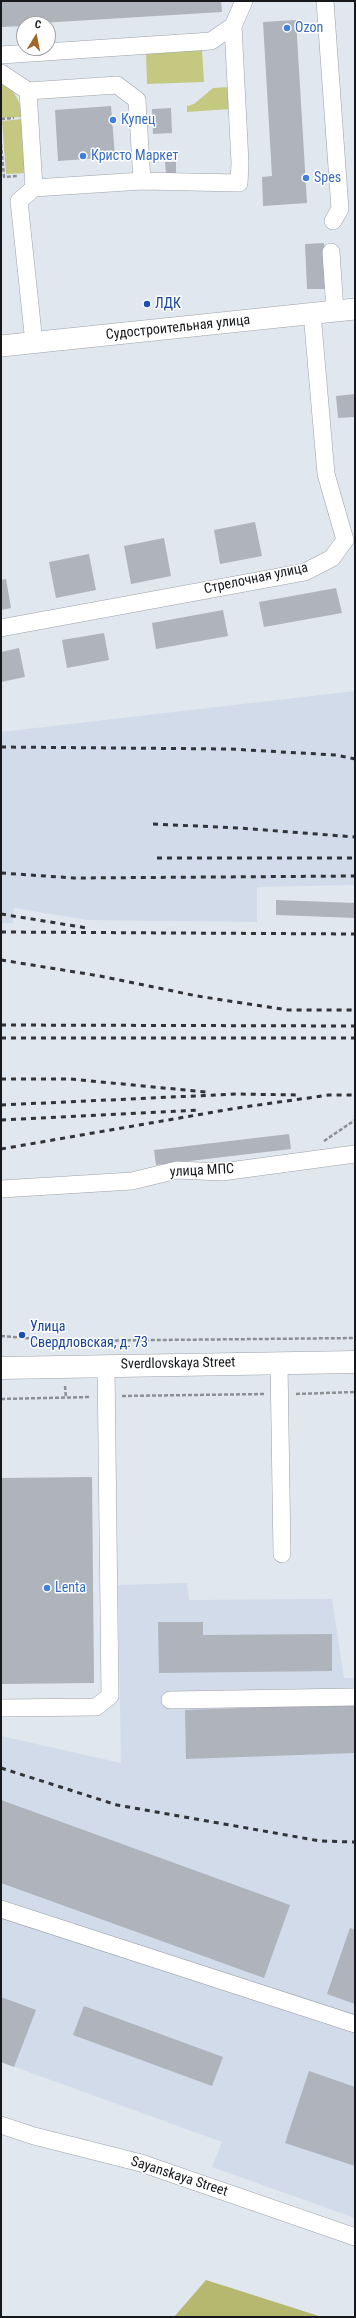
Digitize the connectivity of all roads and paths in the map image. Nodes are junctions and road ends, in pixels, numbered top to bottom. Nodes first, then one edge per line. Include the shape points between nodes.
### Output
1 (244, 1) edge
2 (325, 1) edge
3 (233, 26) junction
4 (1, 55) edge
5 (1, 73) edge
6 (28, 91) junction
7 (22, 118) dead end
8 (1, 119) edge
9 (1, 144) edge
10 (34, 181) junction
11 (142, 181) junction
12 (333, 221) dead end
13 (331, 252) dead end
14 (345, 310) edge
15 (312, 313) junction
16 (34, 343) junction
17 (1, 346) edge
18 (350, 546) edge
19 (1, 628) edge
20 (355, 1120) edge
21 (355, 1154) edge
22 (306, 1161) junction
23 (1, 1189) edge
24 (1, 1336) edge
25 (355, 1338) edge
26 (355, 1362) edge
27 (279, 1363) junction
28 (106, 1365) junction
29 (1, 1368) edge
30 (65, 1386) dead end
31 (355, 1392) edge
32 (279, 1394) junction
33 (119, 1396) dead end
34 (93, 1397) dead end
35 (66, 1398) junction
36 (1, 1399) edge
37 (282, 1554) dead end
38 (355, 1697) edge
39 (170, 1700) dead end
40 (1, 1708) edge
41 (1, 1909) edge
42 (355, 2024) edge
43 (1, 2125) edge
44 (355, 2237) edge

1 - 3 street
2 - 12 street via 340,209
3 - 4 street via 211,41
3 - 11 street via 239,183
5 - 6 street
6 - 10 street
6 - 11 street via 117,85 137,100
7 - 8 path
9 - 10 path via 4,177
10 - 11 street
10 - 16 street via 19,201
13 - 14 street
14 - 15 main road, Судостроительная улица
15 - 16 main road, Судостроительная улица
15 - 18 street, Стрелочная улица via 326,474
16 - 17 main road, Судостроительная улица
18 - 19 street, Стрелочная улица via 305,572
20 - 22 path via 324,1141
21 - 22 street, улица МПС
22 - 23 street, улица МПС via 222,1172 177,1170 132,1181
24 - 25 path via 63,1341
26 - 27 highway, Sverdlovskaya Street
27 - 28 highway, Sverdlovskaya Street
27 - 32 street
28 - 29 highway, Sverdlovskaya Street
28 - 40 street via 110,1696 96,1707
30 - 35 path
31 - 32 path
32 - 33 path
32 - 37 street
34 - 35 path
35 - 36 path
38 - 39 street
41 - 42 street
43 - 44 street, Sayanskaya Street via 141,2163

